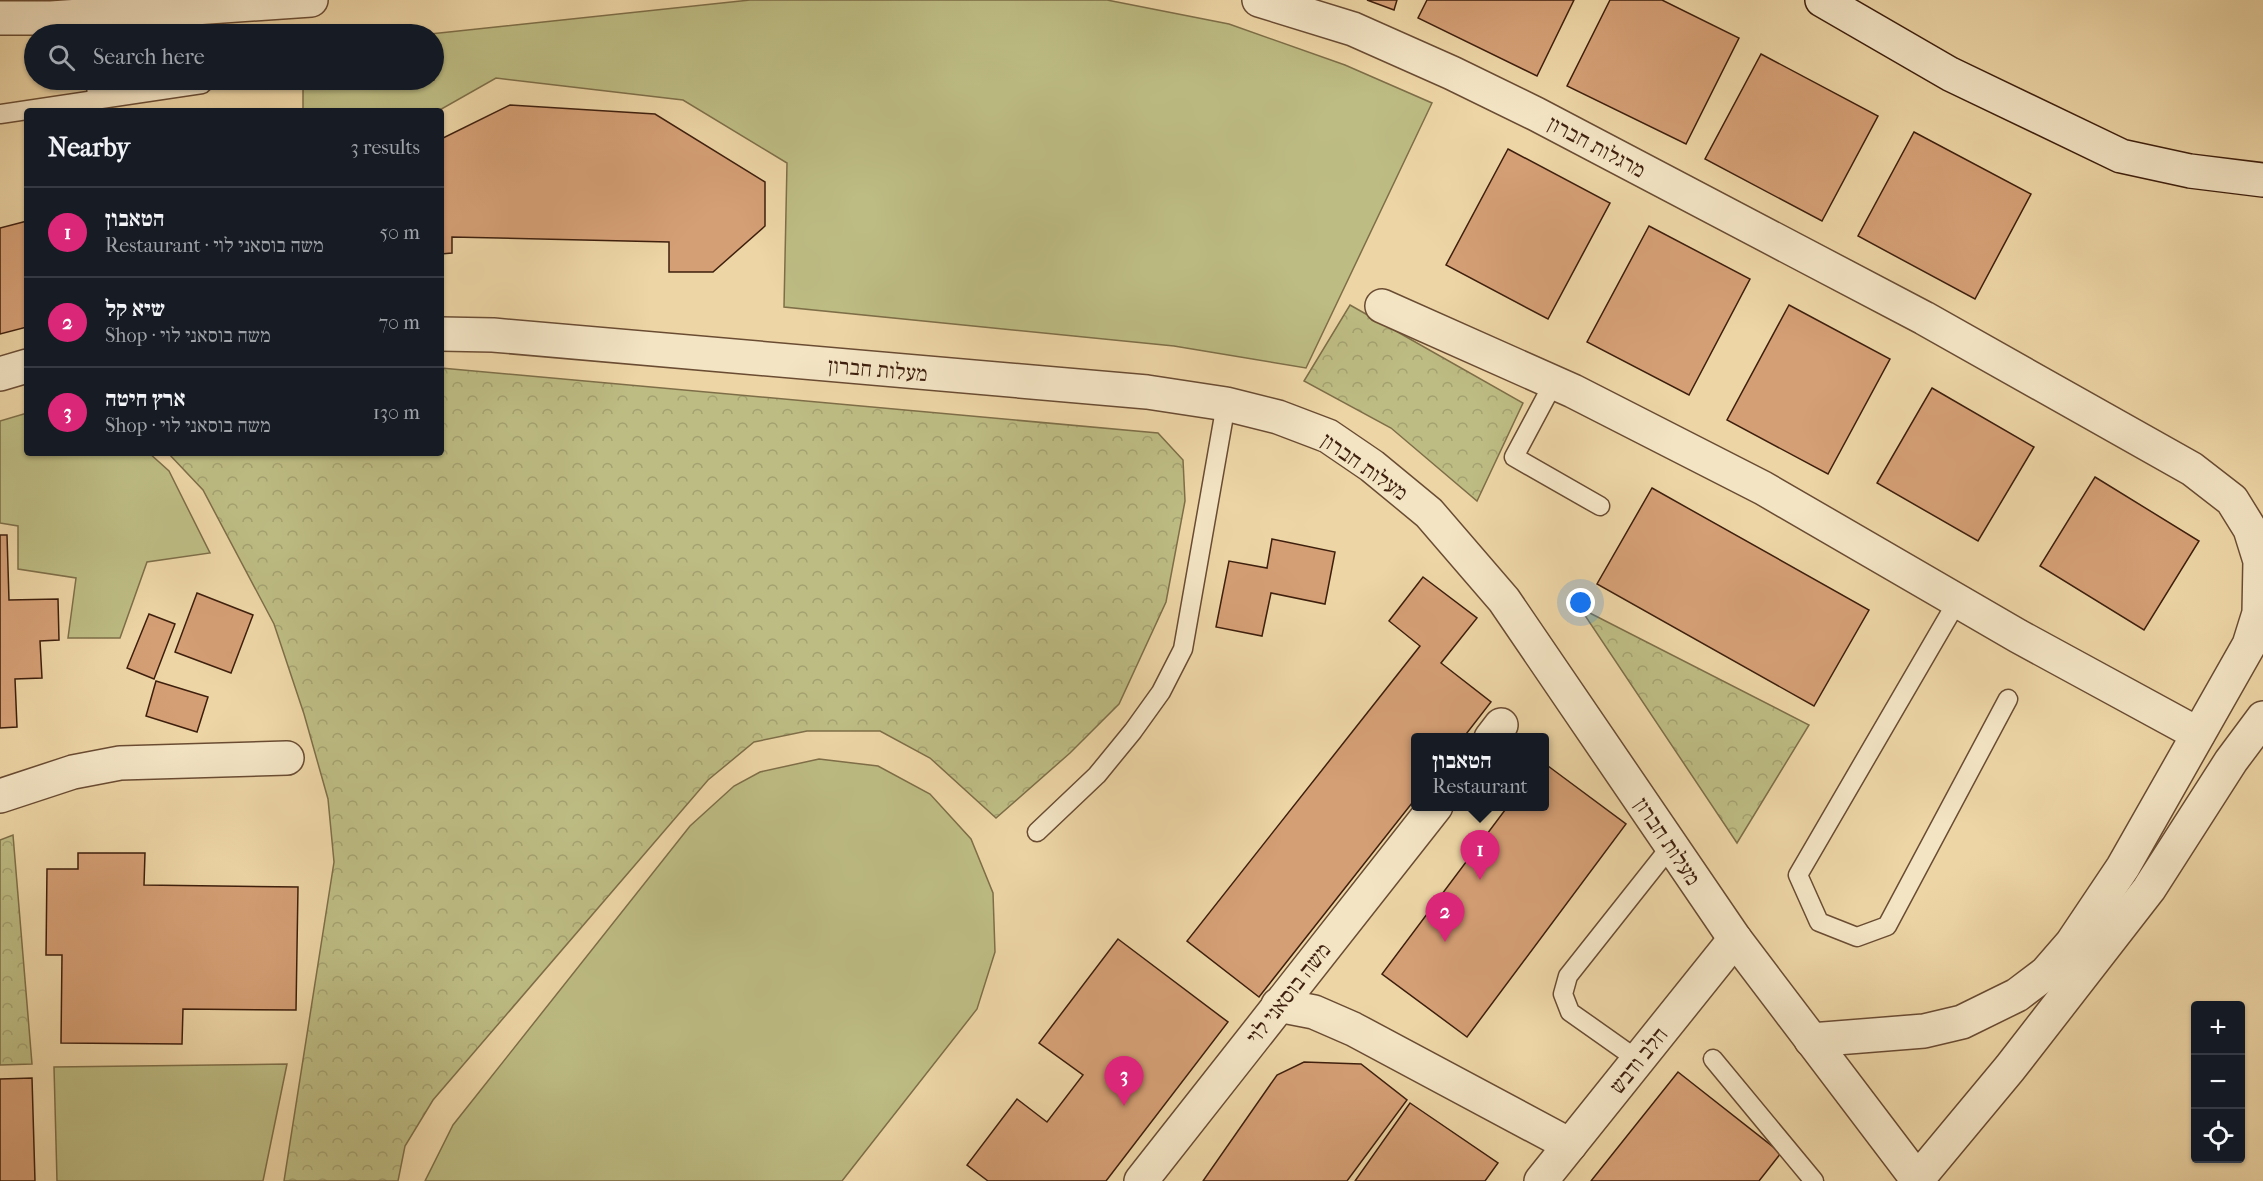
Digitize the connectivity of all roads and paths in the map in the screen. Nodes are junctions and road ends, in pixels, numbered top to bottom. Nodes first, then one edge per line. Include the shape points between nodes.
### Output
1 (311, 0) edge
2 (1259, 0) edge
3 (1822, 0) edge
4 (0, 18) edge
5 (87, 24) edge
6 (102, 24) edge
7 (97, 90) edge
8 (160, 90) edge
9 (97, 99) junction
10 (39, 108) edge
11 (24, 110) edge
12 (0, 114) edge
13 (2263, 180) edge
14 (1382, 306) dead end
15 (444, 334) edge
16 (24, 367) edge
17 (0, 374) edge
18 (1554, 382) junction
19 (1226, 404) junction
20 (1600, 507) dead end
21 (1958, 600) junction
22 (2008, 699) dead end
23 (2263, 718) edge
24 (2198, 734) junction
25 (287, 758) dead end
26 (0, 796) edge
27 (1433, 811) edge
28 (1037, 832) dead end
29 (1671, 846) junction
30 (1735, 939) junction
31 (1278, 1005) junction
32 (1811, 1040) junction
33 (1713, 1059) dead end
34 (1638, 1060) junction
35 (1570, 1145) junction
36 (1917, 1180) edge
37 (1140, 1181) edge
38 (1541, 1181) edge
39 (1814, 1181) edge

1 - 6 street
2 - 24 street, מרגלות חברון via 1353,29 1536,114 1924,318 2192,470 2232,500 2250,529 2260,561 2259,613 2248,645
3 - 13 street via 1950,74 2121,156 2190,171
4 - 5 street via 51,18
7 - 9 lane
8 - 9 lane
9 - 10 lane
11 - 12 lane
14 - 18 street
15 - 19 street, מעלות חברון via 493,335 1147,392
16 - 17 street
18 - 20 lane via 1514,458
18 - 21 street via 1763,488
19 - 28 lane via 1183,649 1161,692 1133,731 1097,775
19 - 29 street, מעלות חברון via 1278,417 1328,436 1430,513 1504,600
21 - 22 lane via 1798,875 1819,922 1857,937 1887,926
21 - 24 street
23 - 36 street via 2149,889
24 - 32 street, מרגלות חברון via 2123,867 2072,943 2046,973 2017,995 1962,1022 1924,1031
25 - 26 street via 120,764 73,772
27 - 31 street, משה בוסאני לוי
29 - 30 street, מעלות חברון
29 - 34 lane via 1568,976 1563,994 1570,1012
30 - 32 street, מעלות חברון
30 - 34 street, חלב ודבש
31 - 35 street via 1314,1012 1353,1029
31 - 37 street, משה בוסאני לוי
32 - 36 street, מעלות חברון
33 - 39 lane
34 - 35 street, חלב ודבש
35 - 38 street, חלב ודבש

